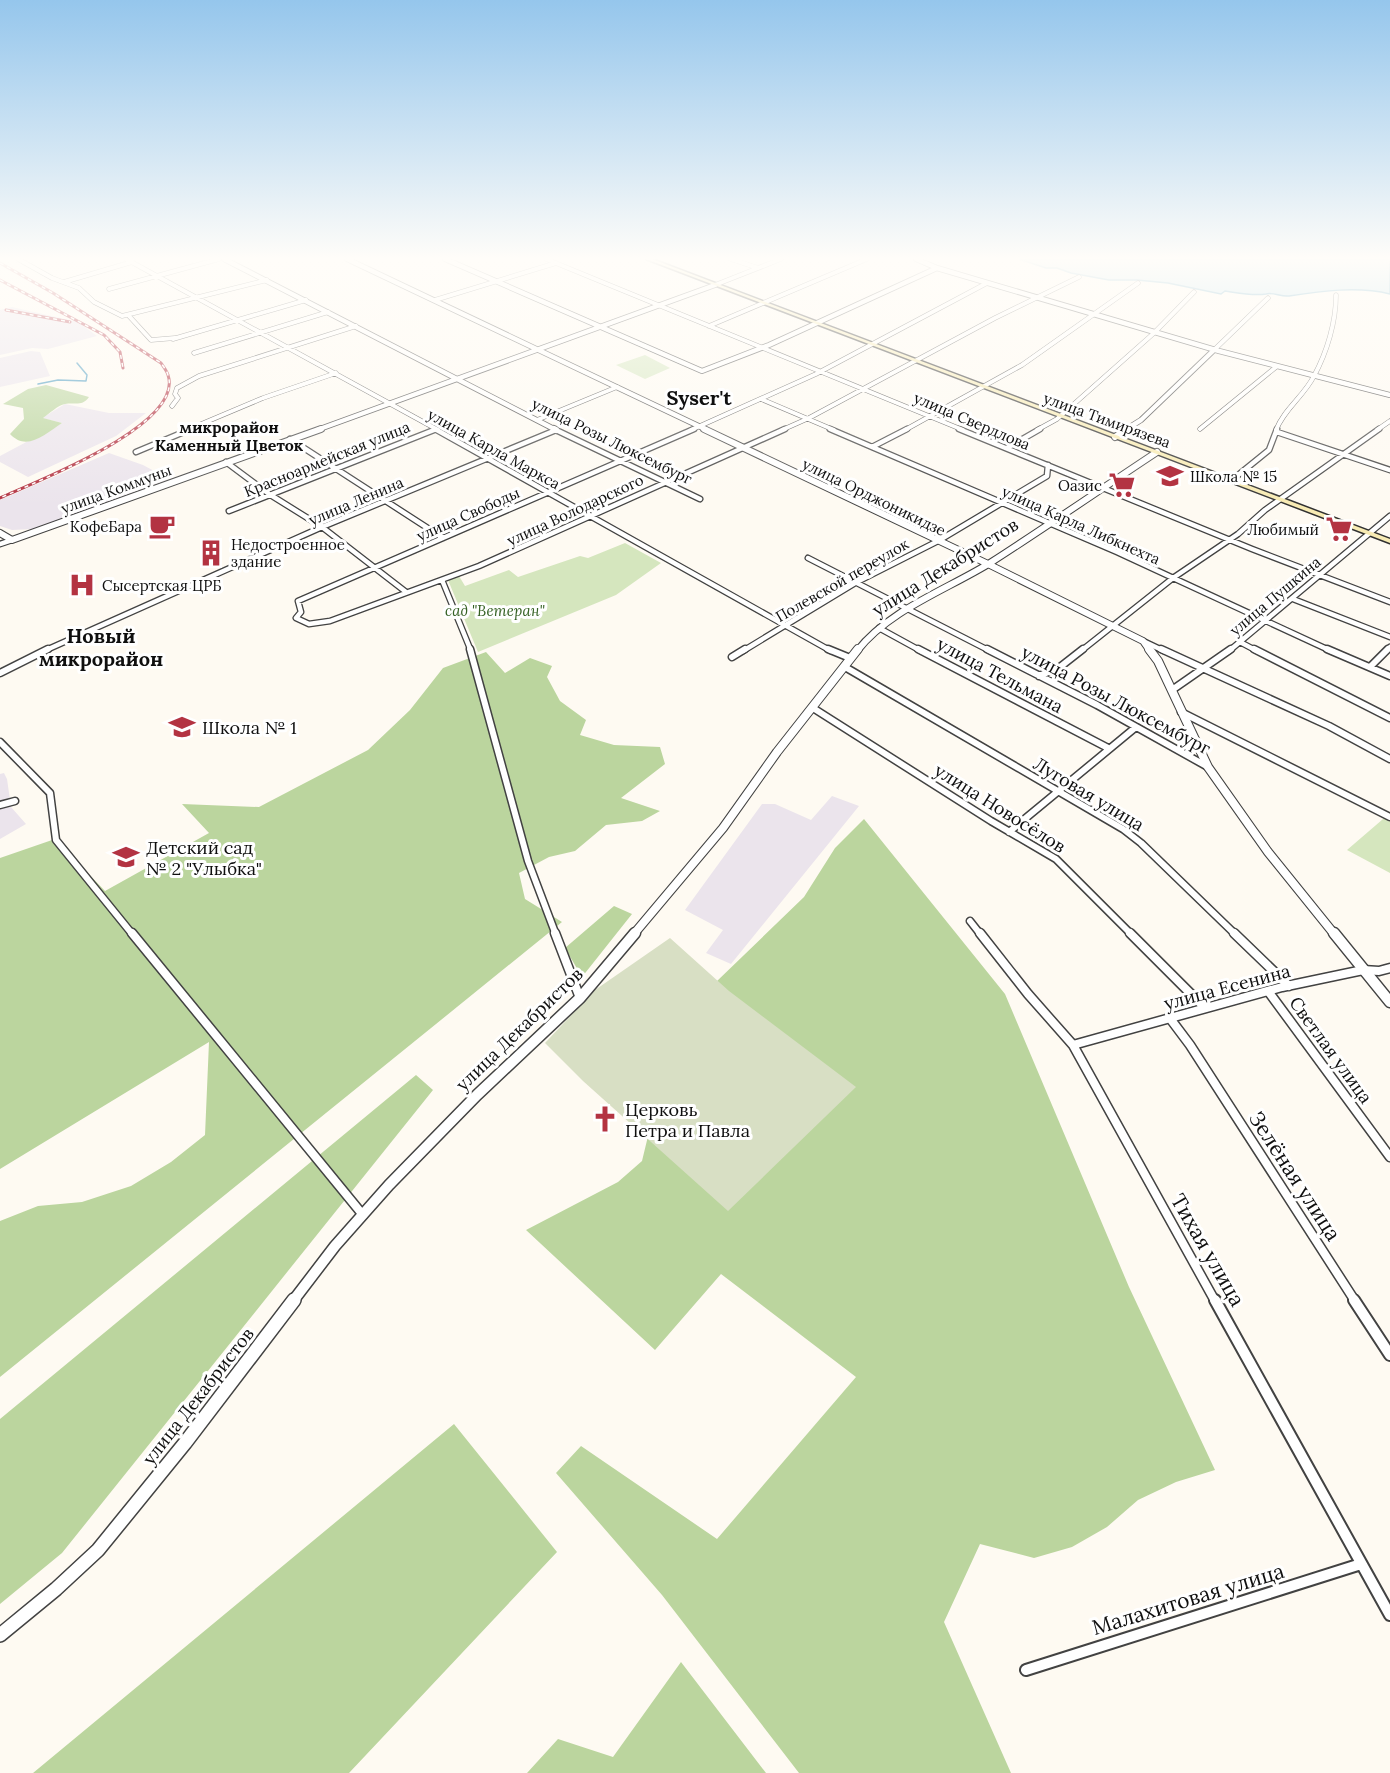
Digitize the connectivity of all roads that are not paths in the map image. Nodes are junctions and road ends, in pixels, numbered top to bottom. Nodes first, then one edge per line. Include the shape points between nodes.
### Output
1 (231, 342) edge
2 (277, 342) edge
3 (304, 342) edge
4 (386, 342) edge
5 (523, 342) edge
6 (562, 342) edge
7 (636, 342) edge
8 (750, 342) edge
9 (774, 342) edge
10 (864, 342) edge
11 (878, 342) edge
12 (954, 342) edge
13 (1054, 342) edge
14 (1144, 342) edge
15 (1185, 342) edge
16 (1223, 342) edge
17 (1327, 342) edge
18 (872, 345) junction
19 (287, 347) junction
20 (763, 347) junction
21 (540, 350) junction
22 (1214, 350) junction
23 (194, 353) dead end
24 (916, 362) junction
25 (1276, 367) junction
26 (821, 370) junction
27 (336, 373) junction
28 (1314, 377) junction
29 (458, 380) junction
30 (617, 387) junction
31 (983, 387) junction
32 (863, 388) junction
33 (1390, 395) edge
34 (761, 399) junction
35 (389, 404) junction
36 (172, 406) dead end
37 (1060, 416) junction
38 (932, 417) junction
39 (809, 418) junction
40 (537, 420) junction
41 (1390, 421) edge
42 (699, 427) junction
43 (1200, 429) dead end
44 (434, 430) junction
45 (556, 430) junction
46 (1277, 432) junction
47 (1115, 437) junction
48 (291, 439) junction
49 (741, 447) junction
50 (872, 447) junction
51 (1007, 448) junction
52 (136, 452) dead end
53 (1157, 452) junction
54 (1343, 454) junction
55 (487, 459) junction
56 (623, 461) junction
57 (226, 462) junction
58 (1048, 465) junction
59 (336, 468) junction
60 (1390, 470) edge
61 (1232, 480) junction
62 (666, 481) junction
63 (1104, 487) junction
64 (547, 492) junction
65 (269, 494) junction
66 (700, 499) dead end
67 (1283, 499) junction
68 (388, 500) junction
69 (1003, 503) junction
70 (229, 511) dead end
71 (1390, 516) edge
72 (592, 517) junction
73 (1050, 523) junction
74 (322, 527) junction
75 (0, 533) edge
76 (1370, 533) junction
77 (443, 538) junction
78 (1229, 539) junction
79 (12, 540) junction
80 (938, 541) junction
81 (1390, 541) edge
82 (0, 544) edge
83 (808, 558) dead end
84 (988, 564) junction
85 (376, 568) junction
86 (1322, 574) junction
87 (1173, 578) junction
88 (442, 580) junction
89 (855, 583) junction
90 (406, 592) junction
91 (1293, 599) junction
92 (1390, 602) edge
93 (907, 610) junction
94 (296, 618) joint
95 (1266, 620) junction
96 (786, 625) junction
97 (1114, 625) junction
98 (879, 628) junction
99 (1390, 637) edge
100 (1143, 641) junction
101 (1240, 642) junction
102 (1390, 647) edge
103 (732, 657) dead end
104 (850, 658) junction
105 (845, 666) junction
106 (1371, 666) junction
107 (1205, 668) junction
108 (0, 673) edge
109 (1039, 676) junction
110 (1390, 676) edge
111 (1172, 690) junction
112 (813, 708) junction
113 (1181, 712) junction
114 (1390, 718) edge
115 (1136, 727) junction
116 (0, 742) edge
117 (1108, 748) junction
118 (1390, 759) edge
119 (1208, 767) junction
120 (1057, 791) junction
121 (15, 801) dead end
122 (0, 805) edge
123 (1390, 817) edge
124 (1008, 832) junction
125 (970, 921) dead end
126 (1390, 968) edge
127 (1363, 970) junction
128 (1289, 986) junction
129 (1268, 991) junction
130 (580, 998) junction
131 (1390, 1002) edge
132 (1204, 1007) junction
133 (1169, 1017) junction
134 (1073, 1046) junction
135 (1390, 1157) edge
136 (363, 1215) junction
137 (1390, 1355) edge
138 (1361, 1564) junction
139 (1390, 1615) edge
140 (0, 1635) edge
141 (1026, 1670) dead end

1 - 23 street
2 - 19 street, улица Карла Маркса
3 - 19 street
4 - 29 street, улица Розы Люксембург
5 - 21 street, улица Орджоникидзе
6 - 21 street, улица Коммуны
7 - 20 street via 702,371
8 - 20 street, улица Свердлова
9 - 20 street
10 - 18 main road, улица Тимирязева
11 - 18 street, улица Свободы
12 - 24 street, улица Володарского
13 - 31 street
14 - 37 street
15 - 22 street
16 - 22 street
17 - 28 street
18 - 24 main road, улица Тимирязева
18 - 26 street, улица Свободы
19 - 27 street, улица Карла Маркса
19 - 36 street via 187,382 175,391 178,398
20 - 26 street, улица Свердлова
21 - 29 street, улица Коммуны
21 - 30 street, улица Орджоникидзе
22 - 25 street
22 - 47 street via 1141,420
24 - 31 main road, улица Тимирязева
24 - 32 street, улица Володарского
25 - 28 street
25 - 43 street
26 - 32 street, улица Свердлова
26 - 34 street, улица Свободы
27 - 35 street, улица Карла Маркса
27 - 52 street via 263,398
28 - 33 street
28 - 46 street via 1280,421
29 - 35 street, улица Коммуны
29 - 40 street, улица Розы Люксембург
30 - 40 street
30 - 42 street, улица Орджоникидзе
31 - 37 main road, улица Тимирязева
31 - 38 street
32 - 38 street, улица Свердлова
32 - 39 street, улица Володарского
34 - 39 street, улица Карла Либкнехта
34 - 42 street, улица Свободы
35 - 44 street, улица Карла Маркса
35 - 48 street, улица Коммуны
37 - 47 main road, улица Тимирязева
37 - 51 street
38 - 50 street
38 - 51 street, улица Свердлова
39 - 49 street, улица Володарского
39 - 50 street, улица Карла Либкнехта
40 - 45 street, улица Розы Люксембург
41 - 54 street
42 - 49 street, улица Орджоникидзе
42 - 56 street, улица Свободы
44 - 55 street, улица Карла Маркса
44 - 59 street, Красноармейская улица
45 - 55 street, улица Ленина
45 - 56 street, улица Розы Люксембург
46 - 54 street
46 - 61 street via 1269,450
47 - 53 main road, улица Тимирязева
48 - 57 street, улица Коммуны
48 - 59 street
49 - 62 street, улица Володарского
49 - 80 street, улица Орджоникидзе
50 - 69 street, улица Карла Либкнехта
51 - 58 street, улица Свердлова
53 - 61 main road, улица Тимирязева
53 - 63 street, улица Декабристов
54 - 60 street
54 - 67 street
55 - 64 street, улица Карла Маркса
55 - 68 street, улица Ленина
56 - 62 street, улица Розы Люксембург
56 - 64 street, улица Свободы
57 - 65 street
57 - 79 street, улица Коммуны
58 - 63 street, улица Свердлова
58 - 69 street, Полевской переулок via 1047,476
59 - 65 street, Красноармейская улица
59 - 68 street
61 - 67 main road, улица Тимирязева
62 - 66 street, улица Розы Люксембург
62 - 72 street, улица Володарского
63 - 73 street, улица Декабристов
63 - 78 street, улица Свердлова
64 - 72 street, улица Карла Маркса
64 - 77 street, улица Свободы
65 - 70 street, Красноармейская улица
65 - 74 street
67 - 76 main road, улица Тимирязева
67 - 78 street
68 - 74 street, улица Ленина
68 - 77 street
69 - 73 street, улица Карла Либкнехта
69 - 80 street, Полевской переулок
71 - 76 street, улица Пушкина
72 - 88 street, улица Володарского
72 - 96 street, улица Карла Маркса
73 - 84 street, улица Декабристов
73 - 87 street, улица Карла Либкнехта
74 - 85 street
74 - 108 street, улица Ленина
75 - 79 street
76 - 81 main road, улица Тимирязева
76 - 86 street, улица Пушкина
77 - 85 street, улица Свободы
78 - 86 street, улица Свердлова
78 - 87 street
79 - 82 street, улица Коммуны
80 - 84 street, улица Орджоникидзе
80 - 89 street, Полевской переулок
83 - 89 street, улица Розы Люксембург
84 - 93 street, улица Декабристов
84 - 97 street, улица Орджоникидзе
85 - 90 street
85 - 94 street, улица Свободы via 298,601 301,612
86 - 91 street, улица Пушкина
86 - 92 street, улица Свердлова
87 - 95 street, улица Карла Либкнехта
87 - 97 street
88 - 90 street, улица Володарского
88 - 130 street via 472,653 528,861
89 - 93 street, улица Розы Люксембург
89 - 96 street, Полевской переулок
90 - 94 street, улица Володарского via 330,621 309,624
91 - 95 street, улица Пушкина
91 - 99 street
93 - 98 street, улица Декабристов
93 - 109 street, улица Розы Люксембург
95 - 101 street, улица Пушкина
95 - 106 street, улица Карла Либкнехта
96 - 103 street, Полевской переулок
96 - 104 street, улица Карла Маркса
97 - 100 street, улица Орджоникидзе
97 - 109 street via 1060,667
98 - 104 street, улица Декабристов
98 - 117 street, улица Тельмана
100 - 107 street, улица Орджоникидзе
100 - 111 street
101 - 107 street, улица Пушкина
101 - 114 street
102 - 106 street
104 - 105 street, улица Декабристов
105 - 112 street, улица Декабристов
105 - 120 street, Луговая улица
106 - 110 street, улица Карла Либкнехта
107 - 111 street, улица Пушкина
107 - 118 street, улица Орджоникидзе
109 - 115 street, улица Розы Люксембург
111 - 113 street
112 - 124 street, улица Новосёлов
112 - 130 street, улица Декабристов via 723,828
113 - 119 street
113 - 123 street
115 - 117 street
115 - 119 street, улица Розы Люксембург
116 - 136 street via 50,793 56,840
117 - 120 street
119 - 127 street, улица Розы Люксембург via 1268,852
120 - 124 street
120 - 128 street, Луговая улица via 1141,843
121 - 122 street
124 - 132 street, улица Новосёлов via 1056,859
125 - 134 street, Тихая улица
126 - 127 street, улица Есенина
127 - 128 street, улица Есенина
127 - 131 street, улица Розы Люксембург
128 - 129 street, улица Есенина
129 - 132 street, улица Есенина
129 - 135 street, Светлая улица
130 - 136 street, улица Декабристов via 477,1095
132 - 133 street, улица Есенина
133 - 134 street, улица Есенина
133 - 137 street, Зелёная улица
134 - 138 street, Тихая улица
136 - 140 street, улица Декабристов via 98,1550
138 - 139 street, Тихая улица
138 - 141 street, Малахитовая улица

